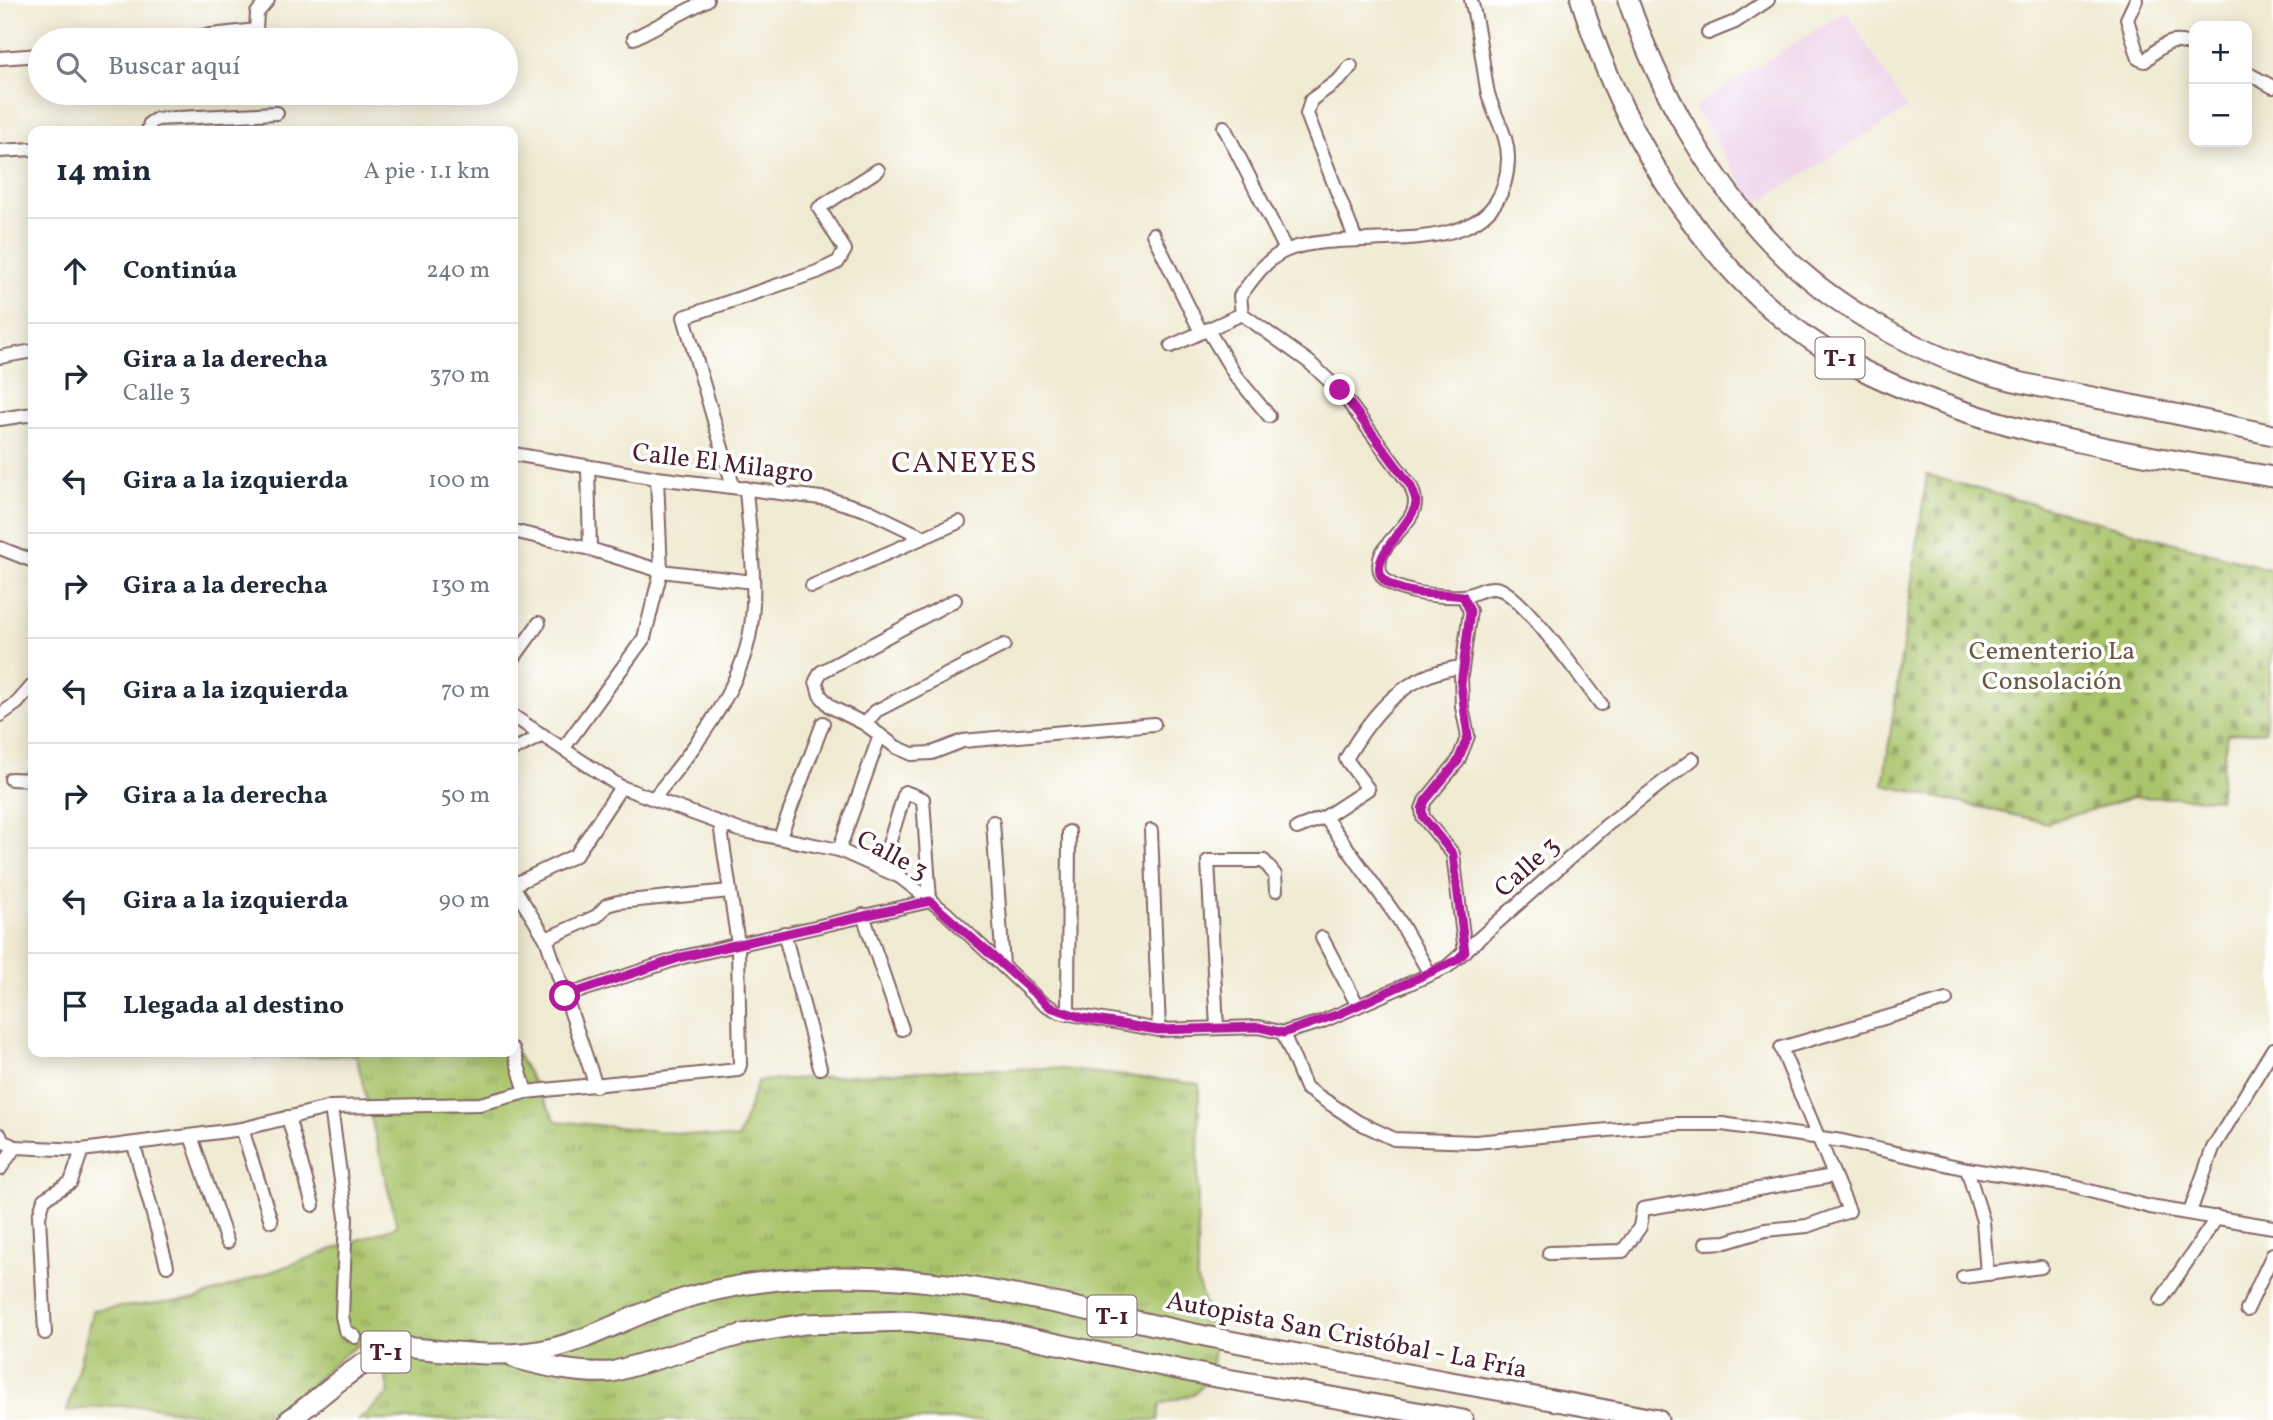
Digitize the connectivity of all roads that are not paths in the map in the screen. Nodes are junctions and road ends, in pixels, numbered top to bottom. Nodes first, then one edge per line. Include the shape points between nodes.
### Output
1 (268, 0) edge
2 (707, 0) edge
3 (1471, 0) edge
4 (1581, 0) edge
5 (1628, 0) edge
6 (1768, 0) edge
7 (2136, 0) edge
8 (256, 28) edge
9 (1708, 33) dead end
10 (634, 38) dead end
11 (2189, 44) edge
12 (28, 56) edge
13 (0, 58) edge
14 (1351, 65) dead end
15 (2252, 76) edge
16 (2273, 88) edge
17 (277, 113) dead end
18 (150, 126) edge
19 (1224, 127) dead end
20 (28, 149) edge
21 (0, 151) edge
22 (878, 170) dead end
23 (1153, 234) dead end
24 (1355, 238) junction
25 (1286, 250) junction
26 (1242, 314) junction
27 (1204, 331) junction
28 (1171, 346) dead end
29 (28, 352) edge
30 (0, 357) edge
31 (28, 415) edge
32 (1269, 416) dead end
33 (0, 419) edge
34 (2273, 435) edge
35 (518, 455) edge
36 (588, 468) junction
37 (2273, 477) edge
38 (657, 478) junction
39 (739, 487) junction
40 (960, 522) dead end
41 (518, 532) edge
42 (921, 536) junction
43 (0, 548) edge
44 (590, 550) junction
45 (28, 559) edge
46 (661, 570) junction
47 (753, 582) junction
48 (812, 586) dead end
49 (1463, 596) junction
50 (955, 600) dead end
51 (539, 623) dead end
52 (1003, 645) dead end
53 (518, 652) edge
54 (1462, 667) junction
55 (28, 690) edge
56 (1601, 704) dead end
57 (0, 715) edge
58 (518, 719) edge
59 (824, 723) dead end
60 (865, 724) junction
61 (1154, 724) dead end
62 (543, 735) junction
63 (880, 735) junction
64 (518, 748) edge
65 (563, 749) junction
66 (1693, 760) dead end
67 (11, 779) dead end
68 (28, 780) edge
69 (621, 787) junction
70 (654, 798) junction
71 (1325, 817) junction
72 (993, 822) dead end
73 (720, 824) junction
74 (1297, 828) dead end
75 (1151, 831) dead end
76 (1069, 832) dead end
77 (780, 837) junction
78 (888, 847) dead end
79 (838, 850) junction
80 (518, 884) edge
81 (1276, 890) dead end
82 (730, 891) junction
83 (518, 894) edge
84 (930, 901) junction
85 (863, 915) junction
86 (784, 933) junction
87 (1322, 938) dead end
88 (546, 939) junction
89 (738, 944) junction
90 (1465, 952) junction
91 (1003, 966) junction
92 (1430, 974) junction
93 (565, 996) junction
94 (1946, 1000) dead end
95 (1358, 1006) junction
96 (1068, 1014) junction
97 (1217, 1027) junction
98 (902, 1029) dead end
99 (1158, 1030) junction
100 (1283, 1033) junction
101 (2273, 1049) edge
102 (515, 1057) edge
103 (820, 1069) dead end
104 (596, 1086) junction
105 (526, 1092) junction
106 (331, 1107) junction
107 (288, 1117) junction
108 (242, 1129) junction
109 (0, 1135) edge
110 (191, 1136) junction
111 (1820, 1138) junction
112 (134, 1145) junction
113 (15, 1147) junction
114 (82, 1150) junction
115 (0, 1169) edge
116 (1967, 1169) junction
117 (1833, 1176) junction
118 (313, 1205) dead end
119 (2190, 1212) junction
120 (2217, 1217) junction
121 (271, 1221) dead end
122 (2273, 1227) edge
123 (227, 1242) dead end
124 (1706, 1243) dead end
125 (1549, 1253) dead end
126 (2273, 1254) edge
127 (167, 1266) dead end
128 (2040, 1268) dead end
129 (1987, 1274) junction
130 (1963, 1277) dead end
131 (2161, 1300) dead end
132 (2247, 1310) dead end
133 (45, 1333) dead end
134 (355, 1337) dead end
135 (504, 1355) junction
136 (289, 1420) edge
137 (1463, 1420) edge
138 (1658, 1420) edge

1 - 8 street via 257,13
2 - 10 street
3 - 24 street via 1488,91 1507,140 1505,182 1480,222 1405,239
4 - 37 highway, T-1 via 1622,106 1663,181 1707,242 1811,340 1909,391 2030,430
5 - 34 highway, T-1 via 1650,58 1700,148 1776,249 1815,283 1893,333 1972,368 2028,385
6 - 9 street
7 - 11 street via 2127,19 2139,59 2145,61 2162,43
12 - 13 street
14 - 24 street via 1311,100 1307,114
15 - 16 street
17 - 18 street via 154,119
19 - 25 street
20 - 21 street
22 - 39 street via 819,208 845,250 838,262 684,317
23 - 27 street
24 - 25 street
25 - 26 street via 1254,276 1240,296
26 - 27 street
26 - 49 street via 1340,390 1411,486 1416,502 1382,556 1380,571 1387,582 1410,591
27 - 28 street
27 - 32 street
29 - 30 street
31 - 33 street
35 - 36 street, Calle El Milagro
36 - 38 street, Calle El Milagro
36 - 44 street
38 - 39 street, Calle El Milagro
38 - 46 street
39 - 42 street, Calle El Milagro via 848,503
39 - 47 street
40 - 42 street
41 - 44 street
42 - 48 street
43 - 45 street
44 - 46 street
46 - 47 street
46 - 65 street via 644,638
47 - 70 street via 749,638 737,676
49 - 54 street via 1470,624
49 - 56 street via 1495,587 1506,591 1551,637
50 - 60 street via 838,660 817,676 818,691 827,704
51 - 53 street
52 - 60 street via 876,711
54 - 71 street via 1436,670 1403,687 1360,734 1346,759 1368,789
54 - 90 street via 1468,736 1458,761 1422,809 1423,817 1453,854
55 - 57 street
58 - 62 street, Calle 3
59 - 77 street
60 - 63 street
61 - 63 street via 963,741 925,754 904,752
62 - 64 street
62 - 65 street, Calle 3
63 - 79 street
65 - 69 street, Calle 3
66 - 90 street, Calle 3 via 1607,825
67 - 68 street
69 - 70 street, Calle 3
69 - 80 street via 576,855
70 - 73 street, Calle 3
71 - 74 street
71 - 92 street via 1399,920
72 - 91 street
73 - 77 street, Calle 3
73 - 82 street
75 - 99 street
76 - 96 street
77 - 79 street, Calle 3
78 - 84 street via 905,792 923,799
79 - 84 street, Calle 3 via 900,877
81 - 97 street via 1275,875 1264,861 1208,861
82 - 88 street via 618,902
82 - 89 street
83 - 88 street
84 - 85 street
84 - 91 street, Calle 3
85 - 86 street
85 - 98 street
86 - 89 street
86 - 103 street
87 - 95 street
88 - 93 street
89 - 93 street via 645,967
89 - 104 street via 738,1070
90 - 92 street, Calle 3
91 - 96 street, Calle 3 via 1041,1002
92 - 95 street, Calle 3
93 - 104 street
94 - 111 street via 1781,1048
95 - 100 street, Calle 3
96 - 99 street, Calle 3
97 - 99 street, Calle 3
97 - 100 street, Calle 3 via 1259,1027
100 - 111 street via 1306,1087 1358,1122 1394,1139 1475,1142 1700,1124
101 - 119 street via 2213,1148
102 - 105 street
104 - 105 street
105 - 106 street via 480,1104
106 - 107 street
106 - 134 street via 346,1218 342,1316 345,1330
107 - 108 street
107 - 118 street
108 - 110 street
108 - 121 street
109 - 113 street
110 - 112 street
110 - 123 street
111 - 116 street
111 - 117 street
112 - 114 street
112 - 127 street
113 - 114 street
113 - 115 street
114 - 133 street via 71,1182 44,1199 39,1216
116 - 119 street
116 - 129 street via 1983,1221
117 - 124 street via 1849,1211 1807,1226
117 - 125 street via 1643,1209 1640,1227 1623,1251
119 - 120 street
120 - 122 street
120 - 131 street
126 - 132 street
128 - 129 street
129 - 130 street
135 - 136 highway, T-1 via 403,1347 389,1350
135 - 137 highway, T-1 via 549,1367 612,1372 744,1334 805,1324 908,1321 1000,1332 1222,1378
135 - 138 highway, Autopista San Cristóbal - La Fría / T-1 via 571,1343 666,1304 717,1289 809,1278 912,1279 985,1289 1216,1338

